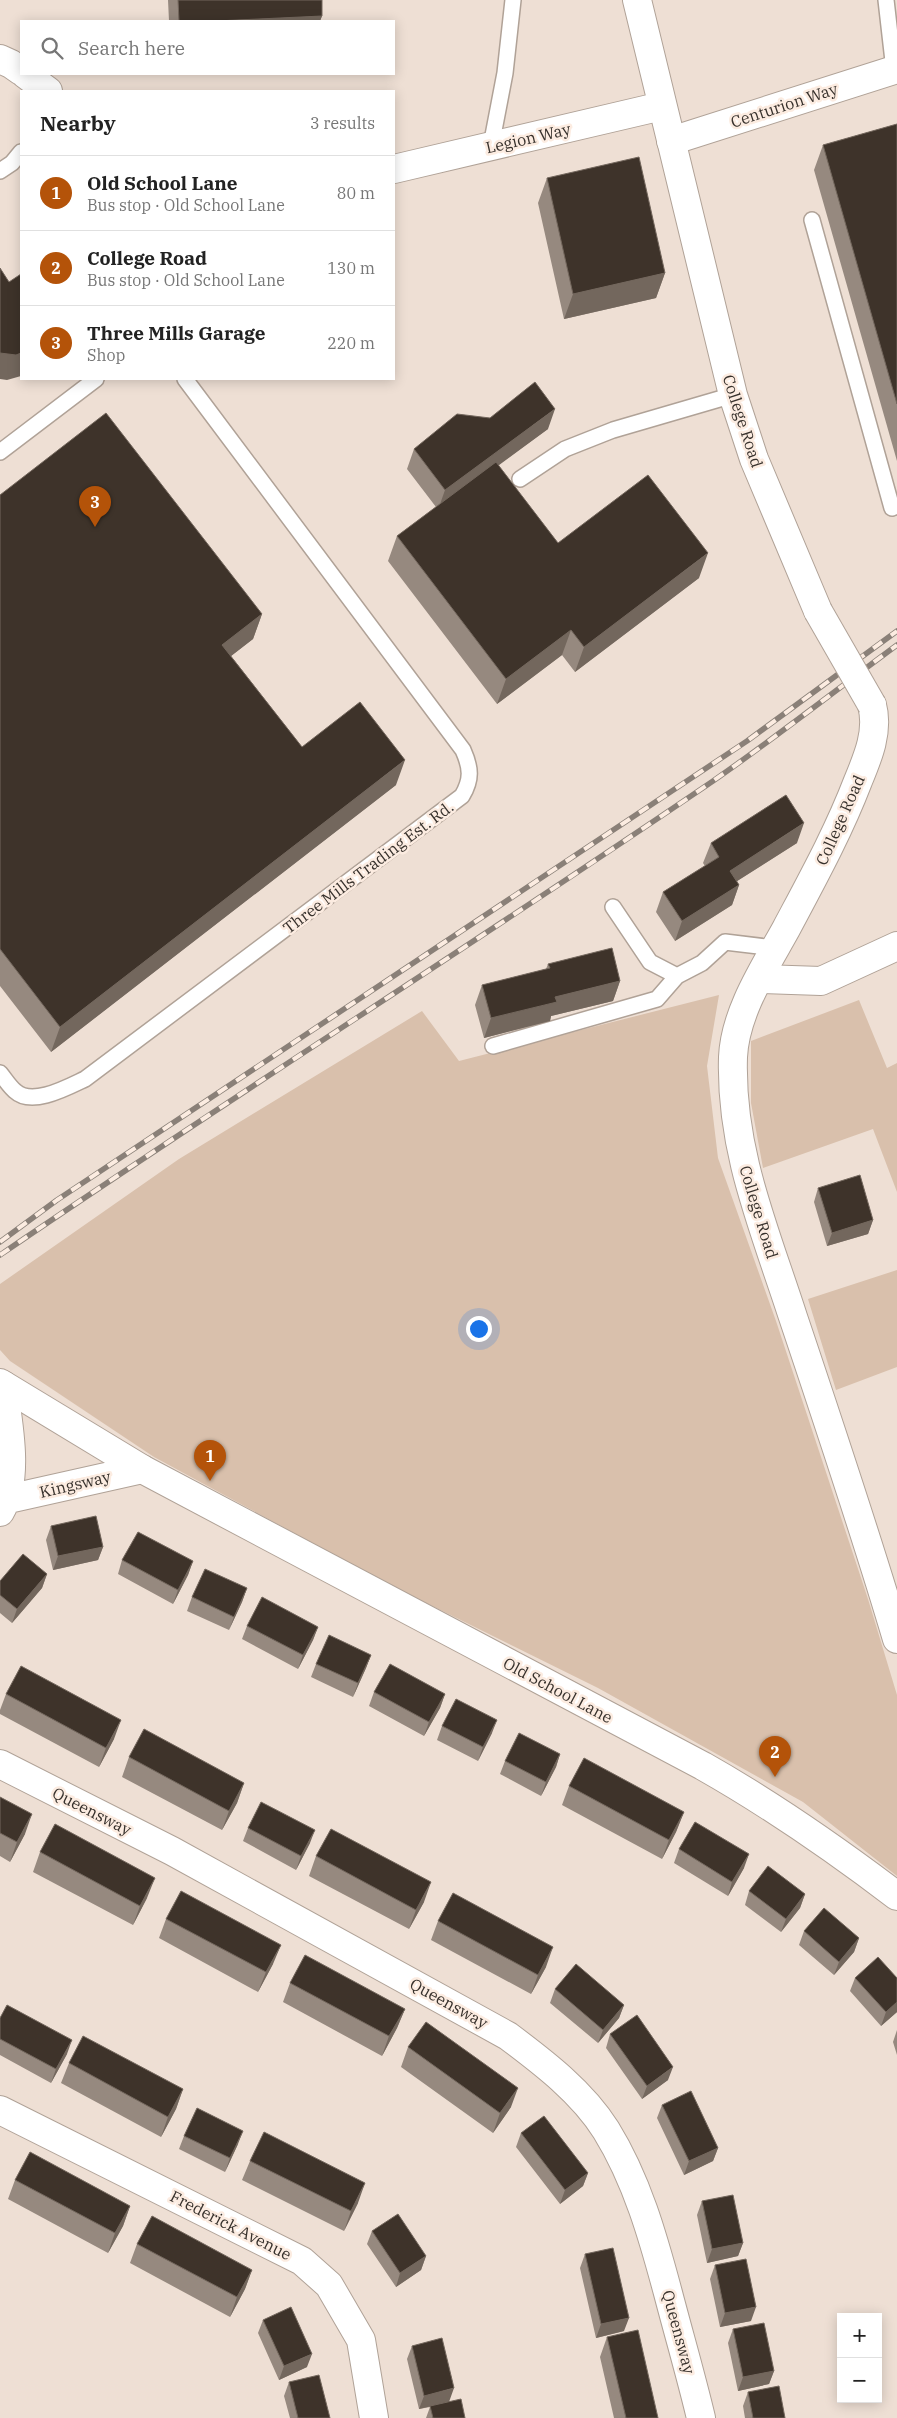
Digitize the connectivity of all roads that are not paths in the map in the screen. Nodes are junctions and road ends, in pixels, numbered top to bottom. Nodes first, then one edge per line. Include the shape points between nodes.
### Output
1 (513, 0) edge
2 (637, 0) edge
3 (886, 0) edge
4 (0, 59) edge
5 (20, 70) edge
6 (895, 70) edge
7 (26, 75) edge
8 (47, 90) edge
9 (662, 106) junction
10 (671, 141) junction
11 (491, 146) junction
12 (20, 153) edge
13 (395, 169) edge
14 (0, 171) edge
15 (812, 220) dead end
16 (95, 380) edge
17 (186, 380) edge
18 (732, 395) junction
19 (0, 452) edge
20 (520, 479) dead end
21 (897, 506) edge
22 (613, 907) dead end
23 (897, 946) edge
24 (775, 948) junction
25 (677, 976) junction
26 (759, 979) junction
27 (493, 1046) dead end
28 (0, 1073) edge
29 (1, 1384) edge
30 (142, 1469) junction
31 (4, 1506) edge
32 (890, 1590) edge
33 (897, 1639) edge
34 (0, 1764) edge
35 (897, 1896) edge
36 (0, 2110) edge
37 (374, 2418) edge
38 (701, 2418) edge

1 - 11 lane via 505,73
2 - 9 street, College Road
3 - 6 lane
4 - 5 street
6 - 10 street, Centurion Way
7 - 8 street
9 - 10 street, College Road
9 - 11 street, Legion Way
10 - 18 street, College Road
11 - 13 street, Legion Way
12 - 14 lane
15 - 21 lane via 892,508
16 - 19 lane
17 - 28 lane, Three Mills Trading Est. Rd. via 463,750 470,766 469,784 462,796 85,1079 44,1096 29,1097 16,1092
18 - 20 lane via 613,430 565,449
18 - 24 street, College Road, bridge via 754,459 818,611 872,705 875,716 874,731 849,805
22 - 25 lane via 650,962
23 - 26 street via 821,981
24 - 25 lane via 725,942 702,963
24 - 26 street, College Road
25 - 27 lane via 657,998
26 - 32 street, College Road via 742,1017 733,1054 736,1126 750,1191
29 - 30 street, Old School Lane
29 - 31 street, Kingsway via 10,1458
30 - 31 street, Kingsway
30 - 35 street, Old School Lane via 745,1790 818,1837
32 - 33 street, College Road
34 - 38 street, Queensway via 172,1851 508,2036 545,2064 606,2129 627,2169 656,2248
36 - 37 street, Frederick Avenue via 302,2261 329,2285 361,2340

